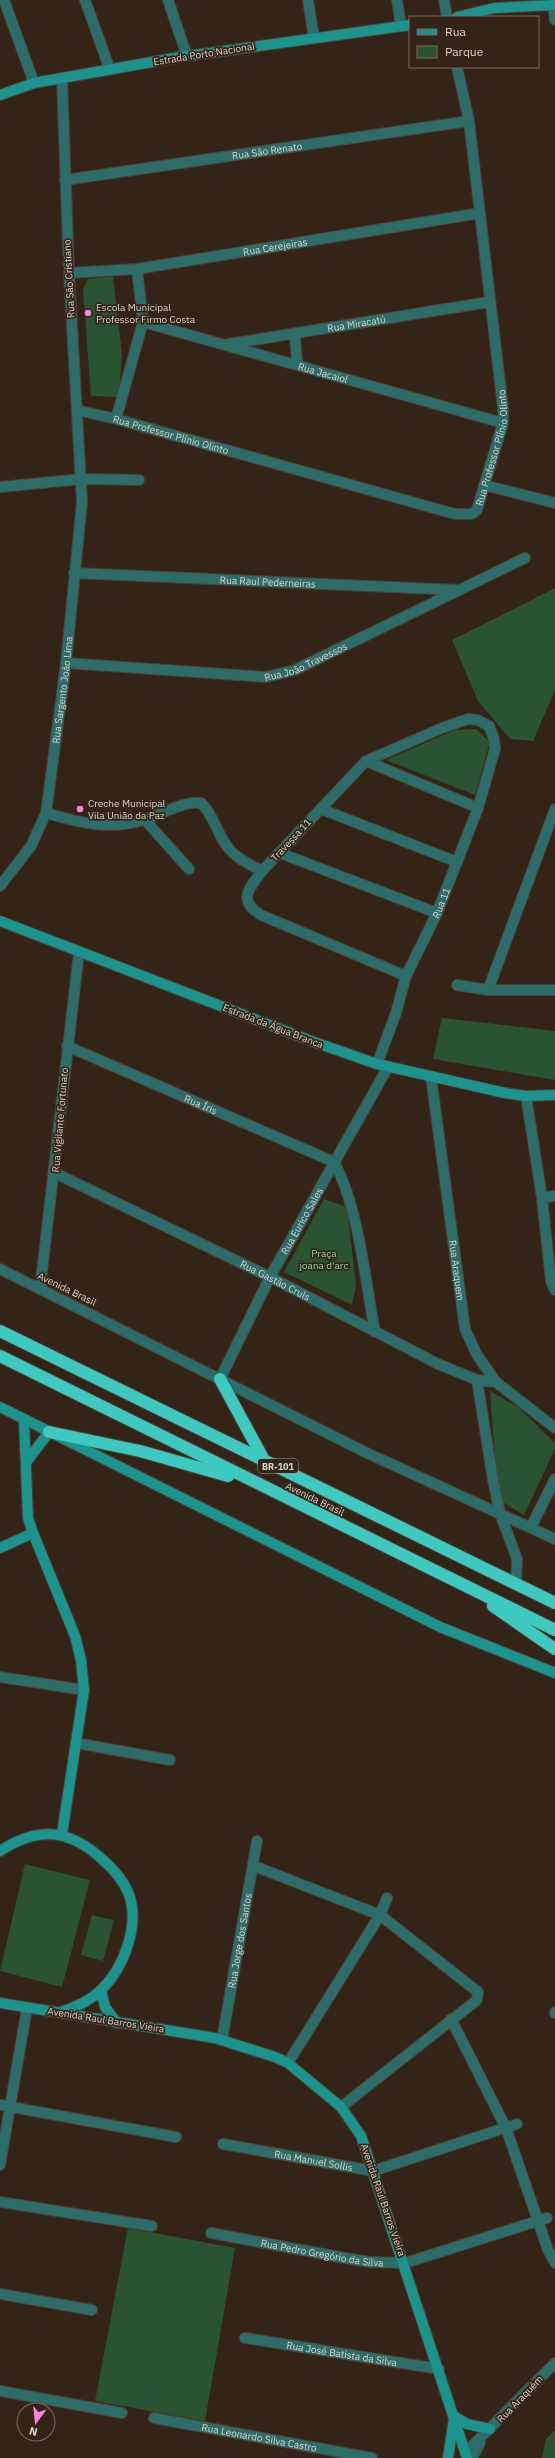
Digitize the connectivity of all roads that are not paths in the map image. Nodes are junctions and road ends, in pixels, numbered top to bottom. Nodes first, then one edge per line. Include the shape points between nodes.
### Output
1 (4, 0) edge
2 (85, 0) edge
3 (168, 0) edge
4 (308, 0) edge
5 (397, 0) edge
6 (444, 0) edge
7 (554, 5) edge
8 (447, 16) edge
9 (461, 16) edge
10 (555, 20) edge
11 (406, 26) edge
12 (314, 38) junction
13 (187, 56) junction
14 (457, 68) edge
15 (110, 70) junction
16 (62, 79) junction
17 (34, 83) junction
18 (0, 95) edge
19 (468, 121) junction
20 (65, 180) junction
21 (480, 213) junction
22 (137, 269) junction
23 (69, 273) junction
24 (489, 302) junction
25 (143, 322) junction
26 (295, 334) junction
27 (225, 345) junction
28 (297, 365) junction
29 (77, 410) junction
30 (116, 419) junction
31 (503, 423) junction
32 (82, 479) junction
33 (139, 480) dead end
34 (484, 485) junction
35 (0, 487) edge
36 (555, 503) edge
37 (525, 558) dead end
38 (74, 573) junction
39 (461, 590) junction
40 (66, 663) junction
41 (494, 739) joint
42 (366, 761) junction
43 (478, 808) junction
44 (321, 809) junction
45 (555, 809) edge
46 (46, 813) junction
47 (145, 820) junction
48 (280, 853) junction
49 (457, 862) junction
50 (189, 869) dead end
51 (262, 871) junction
52 (0, 886) edge
53 (436, 913) junction
54 (0, 921) edge
55 (79, 952) junction
56 (406, 976) junction
57 (457, 985) dead end
58 (488, 990) junction
59 (555, 990) edge
60 (67, 1046) junction
61 (377, 1064) junction
62 (388, 1067) junction
63 (431, 1077) junction
64 (555, 1095) edge
65 (526, 1096) junction
66 (334, 1162) junction
67 (55, 1173) junction
68 (555, 1196) edge
69 (542, 1198) junction
70 (0, 1269) edge
71 (270, 1277) junction
72 (40, 1289) junction
73 (555, 1290) edge
74 (0, 1331) edge
75 (375, 1332) junction
76 (0, 1356) edge
77 (220, 1379) junction
78 (477, 1380) junction
79 (496, 1382) junction
80 (0, 1407) edge
81 (24, 1421) junction
82 (555, 1428) edge
83 (49, 1432) junction
84 (264, 1460) junction
85 (27, 1461) junction
86 (555, 1479) edge
87 (265, 1488) junction
88 (500, 1513) junction
89 (531, 1527) junction
90 (33, 1533) junction
91 (555, 1539) edge
92 (0, 1548) edge
93 (454, 1580) junction
94 (516, 1584) junction
95 (555, 1603) edge
96 (555, 1630) edge
97 (555, 1649) edge
98 (555, 1673) edge
99 (0, 1676) edge
100 (84, 1690) junction
101 (76, 1743) junction
102 (170, 1760) dead end
103 (62, 1834) junction
104 (256, 1841) dead end
105 (0, 1851) edge
106 (254, 1866) junction
107 (387, 1898) dead end
108 (380, 1915) junction
109 (101, 1990) junction
110 (0, 2003) edge
111 (27, 2008) junction
112 (59, 2012) junction
113 (451, 2019) junction
114 (117, 2023) junction
115 (222, 2040) junction
116 (288, 2063) junction
117 (4, 2106) edge
118 (341, 2107) junction
119 (517, 2124) dead end
120 (506, 2128) junction
121 (176, 2137) dead end
122 (223, 2144) dead end
123 (0, 2166) edge
124 (373, 2171) junction
125 (0, 2202) edge
126 (543, 2219) junction
127 (152, 2226) dead end
128 (211, 2232) dead end
129 (405, 2263) junction
130 (555, 2263) edge
131 (0, 2294) edge
132 (92, 2310) dead end
133 (245, 2338) dead end
134 (555, 2363) edge
135 (439, 2369) junction
136 (0, 2391) edge
137 (122, 2413) dead end
138 (454, 2416) junction
139 (154, 2418) dead end
140 (488, 2432) junction
141 (466, 2456) edge
142 (372, 2458) edge
143 (448, 2458) edge

1 - 17 street
2 - 15 street
3 - 13 street
4 - 12 street
5 - 11 street
6 - 8 street
7 - 9 street via 494,8
7 - 10 street
11 - 12 street, Estrada Porto Nacional
12 - 13 street, Estrada Porto Nacional
13 - 15 street, Estrada Porto Nacional
14 - 19 street, Rua Professor Plínio Olinto
15 - 16 street, Estrada Porto Nacional
16 - 17 street, Estrada Porto Nacional
16 - 20 street, Rua São Cristiano
17 - 18 street, Estrada Porto Nacional
19 - 20 street, Rua São Renato
19 - 21 street, Rua Professor Plínio Olinto
20 - 23 street, Rua São Cristiano
21 - 22 street, Rua Cerejeiras
21 - 24 street, Rua Professor Plínio Olinto
22 - 23 street, Rua Cerejeiras
22 - 25 street
23 - 29 street, Rua São Cristiano
24 - 26 street, Rua Miracatú
24 - 31 street, Rua Professor Plínio Olinto
25 - 27 street, Rua Jacaiol
25 - 30 street
26 - 27 street, Rua Miracatú
26 - 28 street
27 - 28 street, Rua Jacaiol
28 - 31 street, Rua Jacaiol
29 - 30 street, Rua Professor Plínio Olinto
29 - 32 street, Rua São Cristiano
30 - 34 street, Rua Professor Plínio Olinto via 454,514 472,514 477,510
31 - 34 street, Rua Professor Plínio Olinto
32 - 33 street
32 - 35 street
32 - 38 street, Rua Sargento João Lima
34 - 36 street
37 - 39 street, Rua João Travessos
38 - 39 street, Rua Raul Pederneiras
38 - 40 street, Rua Sargento João Lima
39 - 40 street, Rua João Travessos via 279,676
40 - 46 street, Rua Sargento João Lima
41 - 42 street, Travessa 11 via 489,726 478,720 468,719
41 - 43 street, Rua 11 via 493,761
42 - 43 street
42 - 44 street, Travessa 11
43 - 49 street, Rua 11
44 - 48 street, Travessa 11
44 - 49 street
45 - 58 street
46 - 47 street via 102,826
46 - 52 street, Rua Sargento João Lima via 31,846
47 - 50 street
47 - 51 street via 186,804 201,803 233,853
48 - 51 street, Travessa 11
48 - 53 street
49 - 53 street, Rua 11
51 - 56 street, Travessa 11 via 247,896 246,902 251,909
53 - 56 street, Rua 11
54 - 55 street, Estrada da Água Branca
55 - 60 street, Rua Vigilante Fortunato
55 - 61 street, Estrada da Água Branca
56 - 61 street, Rua 11 via 396,1013
57 - 58 street
58 - 59 street
60 - 66 street, Rua Íris
60 - 67 street, Rua Vigilante Fortunato
61 - 62 street, Estrada da Água Branca
62 - 63 street, Estrada da Água Branca
62 - 66 street, Rua Eurico Sales
63 - 65 street, Estrada da Água Branca
63 - 79 street, Rua Araquem via 465,1329 477,1354
64 - 65 street, Estrada da Água Branca
65 - 69 street
66 - 71 street, Rua Eurico Sales
66 - 75 street via 344,1180 350,1202
67 - 71 street, Rua Gastão Cruls
67 - 72 street, Rua Vigilante Fortunato
68 - 69 street
69 - 73 street
70 - 72 street, Avenida Brasil
71 - 75 street, Rua Gastão Cruls
71 - 77 street, Rua Eurico Sales
72 - 77 street, Avenida Brasil
74 - 84 highway, Avenida Brasil / BR-101
75 - 78 street, Rua Gastão Cruls via 438,1364
76 - 87 highway, Avenida Brasil / BR-101
77 - 84 highway
77 - 88 street, Avenida Brasil via 373,1456
78 - 79 street, Rua Gastão Cruls
78 - 88 street
79 - 82 street, Rua Araquem
80 - 81 street
81 - 83 street
81 - 85 street
83 - 85 street
83 - 87 highway via 140,1451 208,1469
83 - 98 street via 440,1627
84 - 94 highway, Avenida Brasil / BR-101
85 - 90 street via 28,1518
86 - 89 street
87 - 93 highway, Avenida Brasil / BR-101
88 - 89 street, Avenida Brasil
88 - 94 street via 517,1559
89 - 91 street, Avenida Brasil
90 - 92 street
90 - 100 street via 75,1636
93 - 96 highway, Avenida Brasil / BR-101
93 - 97 highway
94 - 95 highway, Avenida Brasil / BR-101
99 - 100 street
100 - 101 street
101 - 102 street
101 - 103 street
103 - 105 street via 34,1835
103 - 109 street via 88,1846 110,1866 128,1892 133,1922 128,1946 118,1969
104 - 106 street, Rua Jorge dos Santos
106 - 108 street
106 - 115 street, Rua Jorge dos Santos
107 - 108 street
108 - 113 street via 478,1992 477,2000
108 - 116 street
109 - 112 street via 75,2008
109 - 114 street via 105,2007
110 - 111 street, Avenida Raul Barros Vieira
111 - 112 street, Avenida Raul Barros Vieira
111 - 117 street
112 - 114 street, Avenida Raul Barros Vieira
113 - 118 street
113 - 120 street
114 - 115 street, Avenida Raul Barros Vieira
115 - 116 street, Avenida Raul Barros Vieira
116 - 118 street, Avenida Raul Barros Vieira
117 - 121 street
117 - 123 street
118 - 124 street, Avenida Raul Barros Vieira via 361,2136
119 - 120 street, Rua Manuel Sollis
120 - 124 street, Rua Manuel Sollis
120 - 126 street
122 - 124 street, Rua Manuel Sollis
124 - 129 street, Avenida Raul Barros Vieira
125 - 127 street
126 - 129 street, Rua Pedro Gregório da Silva
126 - 130 street via 548,2250
128 - 129 street, Rua Pedro Gregório da Silva via 370,2262
129 - 135 street, Avenida Raul Barros Vieira
131 - 132 street
133 - 135 street, Rua José Batista da Silva
134 - 140 street, Rua Araquém
135 - 138 street, Avenida Raul Barros Vieira
136 - 137 street
138 - 140 street
138 - 141 street, Avenida Raul Barros Vieira
138 - 143 street, Avenida Raul Barros Vieira
139 - 142 street, Rua Leonardo Silva Castro
140 - 141 street, Rua Araquém

